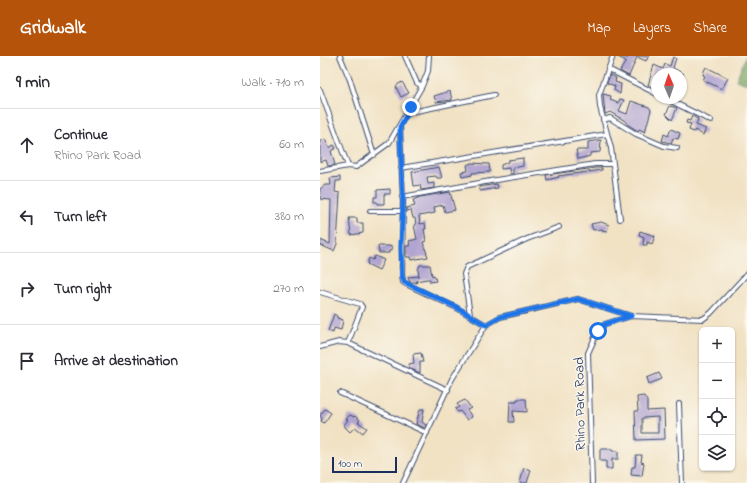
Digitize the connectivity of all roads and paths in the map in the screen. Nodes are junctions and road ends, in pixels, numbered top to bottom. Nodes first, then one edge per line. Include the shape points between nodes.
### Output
1 (340, 56) edge
2 (405, 56) edge
3 (429, 56) edge
4 (613, 56) edge
5 (608, 69) junction
6 (422, 86) junction
7 (320, 90) edge
8 (651, 91) edge
9 (494, 95) dead end
10 (677, 104) edge
11 (407, 113) junction
12 (603, 120) junction
13 (710, 121) dead end
14 (400, 127) junction
15 (607, 134) junction
16 (677, 148) dead end
17 (374, 155) junction
18 (612, 164) junction
19 (348, 166) junction
20 (401, 168) junction
21 (320, 171) edge
22 (402, 197) junction
23 (370, 211) dead end
24 (402, 211) junction
25 (620, 219) dead end
26 (559, 227) dead end
27 (747, 274) edge
28 (320, 292) edge
29 (470, 314) junction
30 (631, 316) junction
31 (486, 325) junction
32 (348, 343) junction
33 (320, 347) edge
34 (448, 390) junction
35 (340, 393) dead end
36 (679, 404) dead end
37 (427, 433) junction
38 (403, 483) edge
39 (592, 483) edge
40 (682, 483) edge

1 - 17 street
2 - 6 street via 417,83
3 - 6 street via 428,71
4 - 5 street
5 - 8 street
5 - 12 street via 599,95
6 - 11 street
7 - 19 street
9 - 11 street
10 - 13 street
11 - 14 street
12 - 15 street
12 - 16 street via 610,118 636,134 664,146
14 - 17 street via 390,144
14 - 20 street
15 - 18 street
15 - 20 street
17 - 19 street via 356,167
18 - 22 street via 595,164 512,177
18 - 25 street
19 - 21 street
20 - 22 street
22 - 24 street
23 - 24 street
24 - 29 street via 401,247 404,282
26 - 29 street via 526,239 467,267 464,274
27 - 30 street, Rhino Park Road via 703,319
28 - 32 street via 360,304 362,307
29 - 31 street
30 - 31 street via 578,299 500,317
30 - 39 street, Rhino Park Road via 601,327 593,338 588,353
31 - 34 street
32 - 33 street via 339,342
32 - 34 street
34 - 37 street
35 - 37 street
36 - 40 street
37 - 38 street

